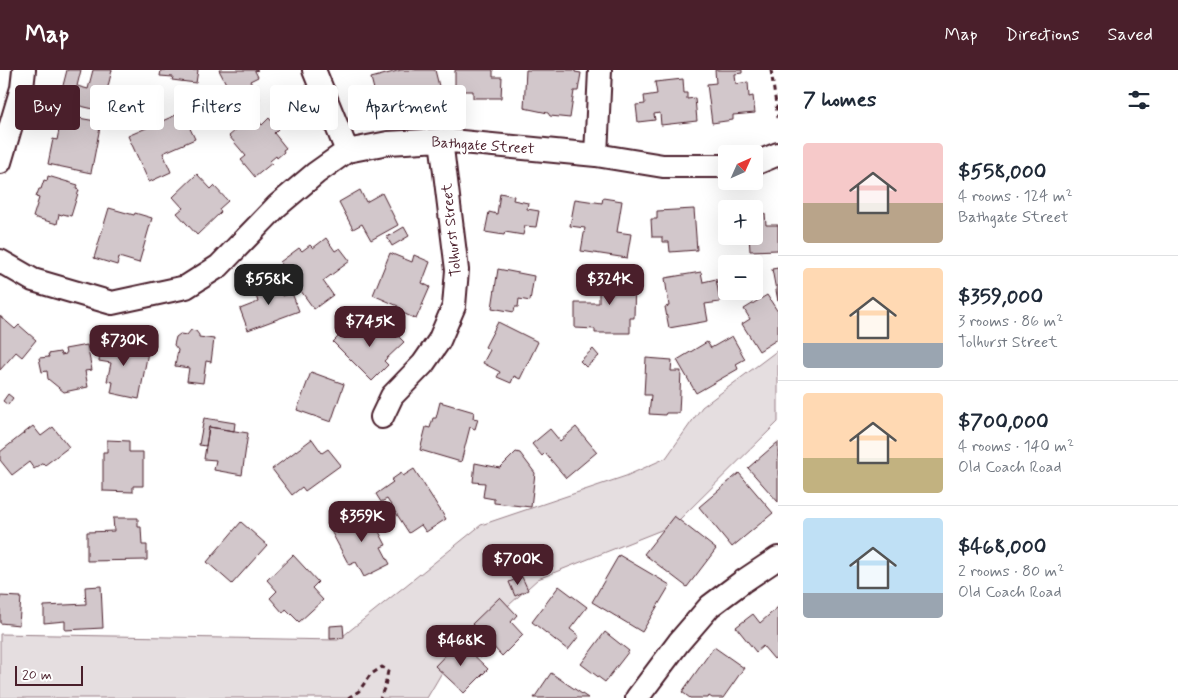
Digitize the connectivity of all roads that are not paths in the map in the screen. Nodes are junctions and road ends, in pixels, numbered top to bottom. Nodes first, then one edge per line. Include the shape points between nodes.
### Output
1 (24, 70) edge
2 (314, 70) edge
3 (600, 70) edge
4 (441, 140) junction
5 (347, 151) junction
6 (778, 154) edge
7 (596, 155) junction
8 (763, 160) edge
9 (0, 162) edge
10 (718, 166) edge
11 (0, 261) edge
12 (382, 417) dead end
13 (778, 558) edge
14 (636, 698) edge

1 - 9 street via 22,88
2 - 5 street
3 - 7 street
4 - 5 street, Bathgate Street via 388,143
4 - 7 street, Bathgate Street
4 - 12 street, Tolhurst Street via 457,270 454,306 439,341 423,364 392,396
5 - 11 street, Bathgate Street via 277,206 220,266 186,287 112,303 33,280
6 - 8 street
7 - 10 street, Bathgate Street via 663,166
13 - 14 street via 710,606

